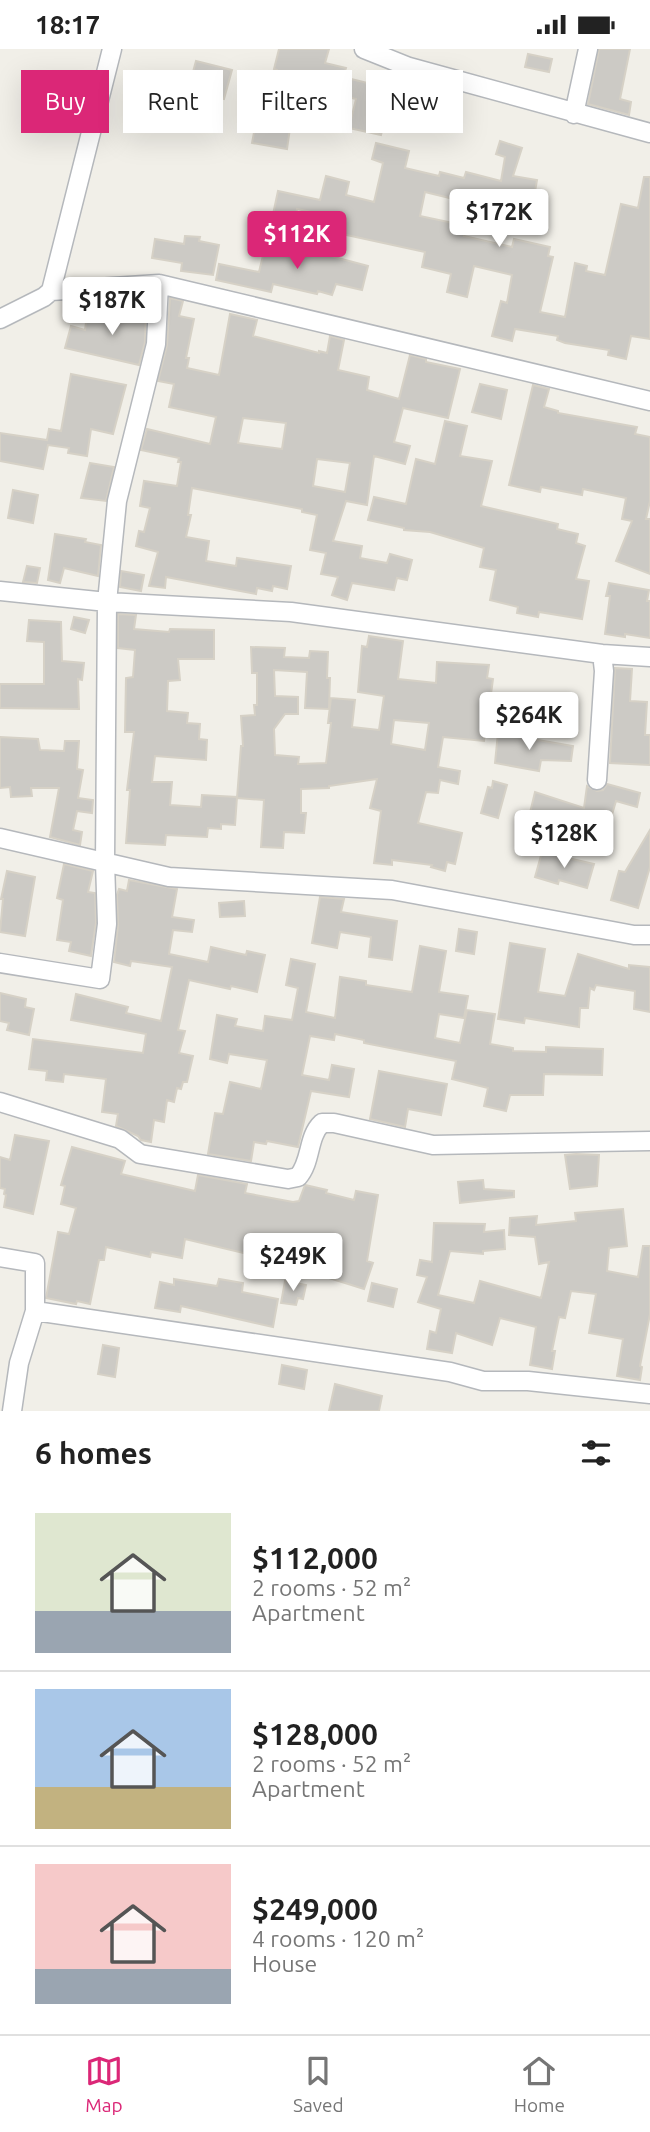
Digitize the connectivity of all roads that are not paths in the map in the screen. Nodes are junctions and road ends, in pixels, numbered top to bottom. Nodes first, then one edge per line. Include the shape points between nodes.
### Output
1 (113, 49) edge
2 (364, 49) edge
3 (588, 49) edge
4 (574, 114) junction
5 (650, 133) edge
6 (159, 283) junction
7 (51, 291) junction
8 (0, 319) edge
9 (650, 401) edge
10 (0, 591) edge
11 (107, 602) junction
12 (602, 654) junction
13 (650, 657) edge
14 (597, 780) dead end
15 (0, 838) edge
16 (105, 862) junction
17 (650, 935) edge
18 (0, 963) edge
19 (0, 1102) edge
20 (650, 1141) edge
21 (0, 1257) edge
22 (35, 1311) junction
23 (650, 1394) edge
24 (12, 1411) edge

1 - 7 street
2 - 4 street via 409,67
3 - 4 street
4 - 5 street
6 - 7 street
6 - 9 street
6 - 11 street via 156,344 117,501
7 - 8 street
10 - 11 street
11 - 12 street via 291,612
11 - 16 street
12 - 13 street
12 - 14 street
15 - 16 street
16 - 17 street via 169,877 392,890
16 - 18 street via 107,924 100,979
19 - 20 street via 120,1139 140,1154 288,1179 305,1170 315,1130 322,1123 433,1145
21 - 22 street via 35,1263
22 - 23 street via 450,1372 483,1381
22 - 24 street via 19,1363

